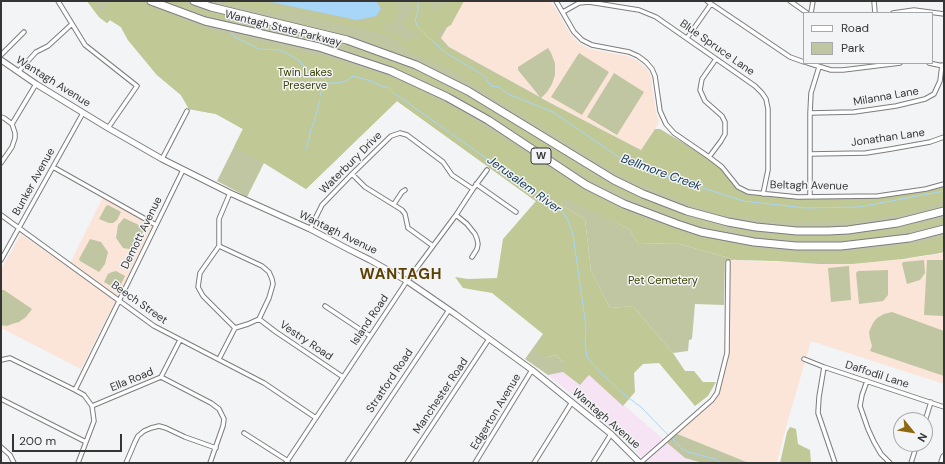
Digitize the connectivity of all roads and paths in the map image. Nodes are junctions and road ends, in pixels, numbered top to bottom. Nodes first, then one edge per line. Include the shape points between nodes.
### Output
1 (58, 1) edge
2 (151, 1) edge
3 (194, 1) edge
4 (556, 1) edge
5 (790, 1) edge
6 (813, 1) edge
7 (874, 1) edge
8 (709, 2) edge
9 (563, 12) junction
10 (806, 12) edge
11 (811, 12) edge
12 (875, 12) edge
13 (900, 12) edge
14 (926, 12) edge
15 (933, 13) edge
16 (944, 14) edge
17 (72, 24) junction
18 (24, 32) dead end
19 (687, 38) junction
20 (1, 55) edge
21 (716, 59) junction
22 (1, 60) edge
23 (803, 62) edge
24 (811, 64) edge
25 (892, 64) edge
26 (933, 64) edge
27 (943, 66) edge
28 (819, 67) junction
29 (18, 72) junction
30 (36, 84) junction
31 (187, 111) dead end
32 (810, 112) junction
33 (83, 113) junction
34 (1, 117) edge
35 (12, 124) junction
36 (108, 128) junction
37 (944, 137) edge
38 (810, 154) junction
39 (709, 157) junction
40 (162, 159) junction
41 (1, 163) edge
42 (53, 167) junction
43 (183, 170) junction
44 (487, 170) dead end
45 (352, 174) junction
46 (476, 184) junction
47 (944, 184) edge
48 (473, 189) junction
49 (405, 190) dead end
50 (230, 193) junction
51 (763, 194) junction
52 (810, 197) junction
53 (394, 204) junction
54 (944, 211) edge
55 (516, 212) dead end
56 (1, 215) edge
57 (456, 215) junction
58 (156, 225) junction
59 (19, 228) junction
60 (310, 229) junction
61 (944, 229) edge
62 (219, 246) junction
63 (433, 246) junction
64 (472, 257) dead end
65 (1, 260) edge
66 (728, 262) dead end
67 (407, 281) junction
68 (119, 301) junction
69 (324, 306) dead end
70 (449, 310) junction
71 (259, 319) junction
72 (235, 328) junction
73 (370, 336) junction
74 (489, 339) junction
75 (180, 340) junction
76 (219, 359) junction
77 (804, 359) dead end
78 (1, 360) edge
79 (824, 367) junction
80 (532, 370) junction
81 (161, 377) junction
82 (343, 377) junction
83 (867, 381) junction
84 (75, 390) junction
85 (1, 399) edge
86 (572, 402) junction
87 (931, 402) junction
88 (92, 406) junction
89 (944, 407) edge
90 (928, 412) edge
91 (316, 418) junction
92 (244, 433) dead end
93 (611, 434) junction
94 (86, 442) junction
95 (1, 447) edge
96 (216, 448) junction
97 (914, 452) edge
98 (944, 457) edge
99 (287, 462) edge
100 (14, 463) edge
101 (78, 463) edge
102 (127, 463) edge
103 (210, 463) edge
104 (347, 463) edge
105 (407, 463) edge
106 (475, 463) edge
107 (534, 463) edge
108 (593, 463) edge
109 (640, 463) edge
110 (835, 463) edge
111 (890, 463) edge
112 (911, 463) edge
113 (942, 463) edge

1 - 17 street
2 - 61 highway, Wantagh State Parkway / W via 206,22 319,47 391,71 447,97 488,120 586,185 624,204 701,232 754,242 796,246 841,246 908,238
3 - 54 highway, Wantagh State Parkway / W via 347,40 416,66 468,91 614,180 686,211 714,219 756,227 828,231 897,223
4 - 9 street, Beltagh Avenue
5 - 10 street
6 - 11 street
7 - 12 street
8 - 19 street
8 - 23 street via 790,57
9 - 19 street, Blue Spruce Lane via 579,3 589,2 639,10 656,17
9 - 39 street, Beltagh Avenue via 574,32 582,40 592,45 629,52 646,62 655,76 660,111 666,124 674,133
13 - 14 street
15 - 16 street
17 - 29 street via 48,46 36,52
17 - 36 street via 85,45 136,86
18 - 20 street
19 - 21 street, Blue Spruce Lane
21 - 39 street via 702,79 700,90 705,101 722,116 726,122 726,129
21 - 51 street, Blue Spruce Lane via 755,86 766,99 769,161
22 - 29 main road, Wantagh Avenue
24 - 28 street
25 - 28 street via 843,70
26 - 27 street
27 - 32 street, Milanna Lane via 934,94 925,99 854,112
28 - 32 street via 811,93
29 - 30 main road, Wantagh Avenue
30 - 33 main road, Wantagh Avenue
30 - 35 street
31 - 40 street
32 - 38 street
33 - 36 main road, Wantagh Avenue
33 - 42 street, Bunker Avenue
34 - 35 street
35 - 41 street via 15,133 14,143
36 - 40 main road, Wantagh Avenue
37 - 38 street, Jonathan Lane via 866,153
38 - 52 street
39 - 51 street, Beltagh Avenue via 722,167 738,188
40 - 43 main road, Wantagh Avenue
42 - 58 street
42 - 59 street, Bunker Avenue
43 - 50 main road, Wantagh Avenue
43 - 58 street, Demott Avenue
44 - 46 street, Island Road
45 - 48 street, Waterbury Drive via 390,136 400,132 443,162 452,175
45 - 53 street via 365,187
45 - 60 street, Waterbury Drive via 322,205
46 - 48 street, Island Road
46 - 55 street
47 - 52 street, Beltagh Avenue via 878,196
48 - 57 street, Island Road
49 - 53 street
50 - 60 main road, Wantagh Avenue
50 - 62 street via 219,219
51 - 52 street, Beltagh Avenue
53 - 63 street via 404,212 410,230
56 - 59 street, Beech Street
57 - 63 street, Island Road
57 - 64 street via 467,224 477,239 477,249
58 - 68 street, Demott Avenue
59 - 65 street, Bunker Avenue
59 - 68 street, Beech Street
60 - 67 main road, Wantagh Avenue
62 - 71 street via 262,266 269,272 272,284 269,298
62 - 72 street via 200,273 198,287 203,296
63 - 67 street, Island Road
66 - 109 street via 727,353 717,393
67 - 70 main road, Wantagh Avenue
67 - 73 street, Island Road
68 - 75 street, Beech Street via 154,326
68 - 84 street, Demott Avenue
69 - 73 street
70 - 74 main road, Wantagh Avenue
70 - 104 street, Stratford Road
71 - 72 street
71 - 82 street, Vestry Road
72 - 76 street
73 - 82 street, Island Road
74 - 80 main road, Wantagh Avenue
74 - 105 street, Manchester Road
75 - 76 street, Beech Street
75 - 81 street, Ella Road
76 - 91 street, Beech Street via 264,383
77 - 79 street, Daffodil Lane
78 - 84 street via 10,358
79 - 83 street, Daffodil Lane
79 - 110 street via 818,413
80 - 86 main road, Wantagh Avenue
80 - 106 street, Edgerton Avenue
81 - 88 street, Ella Road
81 - 96 street via 219,409 224,420
82 - 91 street, Island Road
83 - 87 street, Daffodil Lane
83 - 111 street via 860,406 874,442
84 - 88 street via 84,395
85 - 94 street
86 - 93 main road, Wantagh Avenue
86 - 107 street
87 - 89 street, Daffodil Lane
87 - 90 street
88 - 94 street via 94,421
91 - 99 street, Island Road
92 - 99 street
93 - 108 street
93 - 109 main road, Wantagh Avenue
94 - 101 street
95 - 100 street
96 - 102 street via 159,426 138,436
96 - 103 street
97 - 112 street
98 - 113 main road

